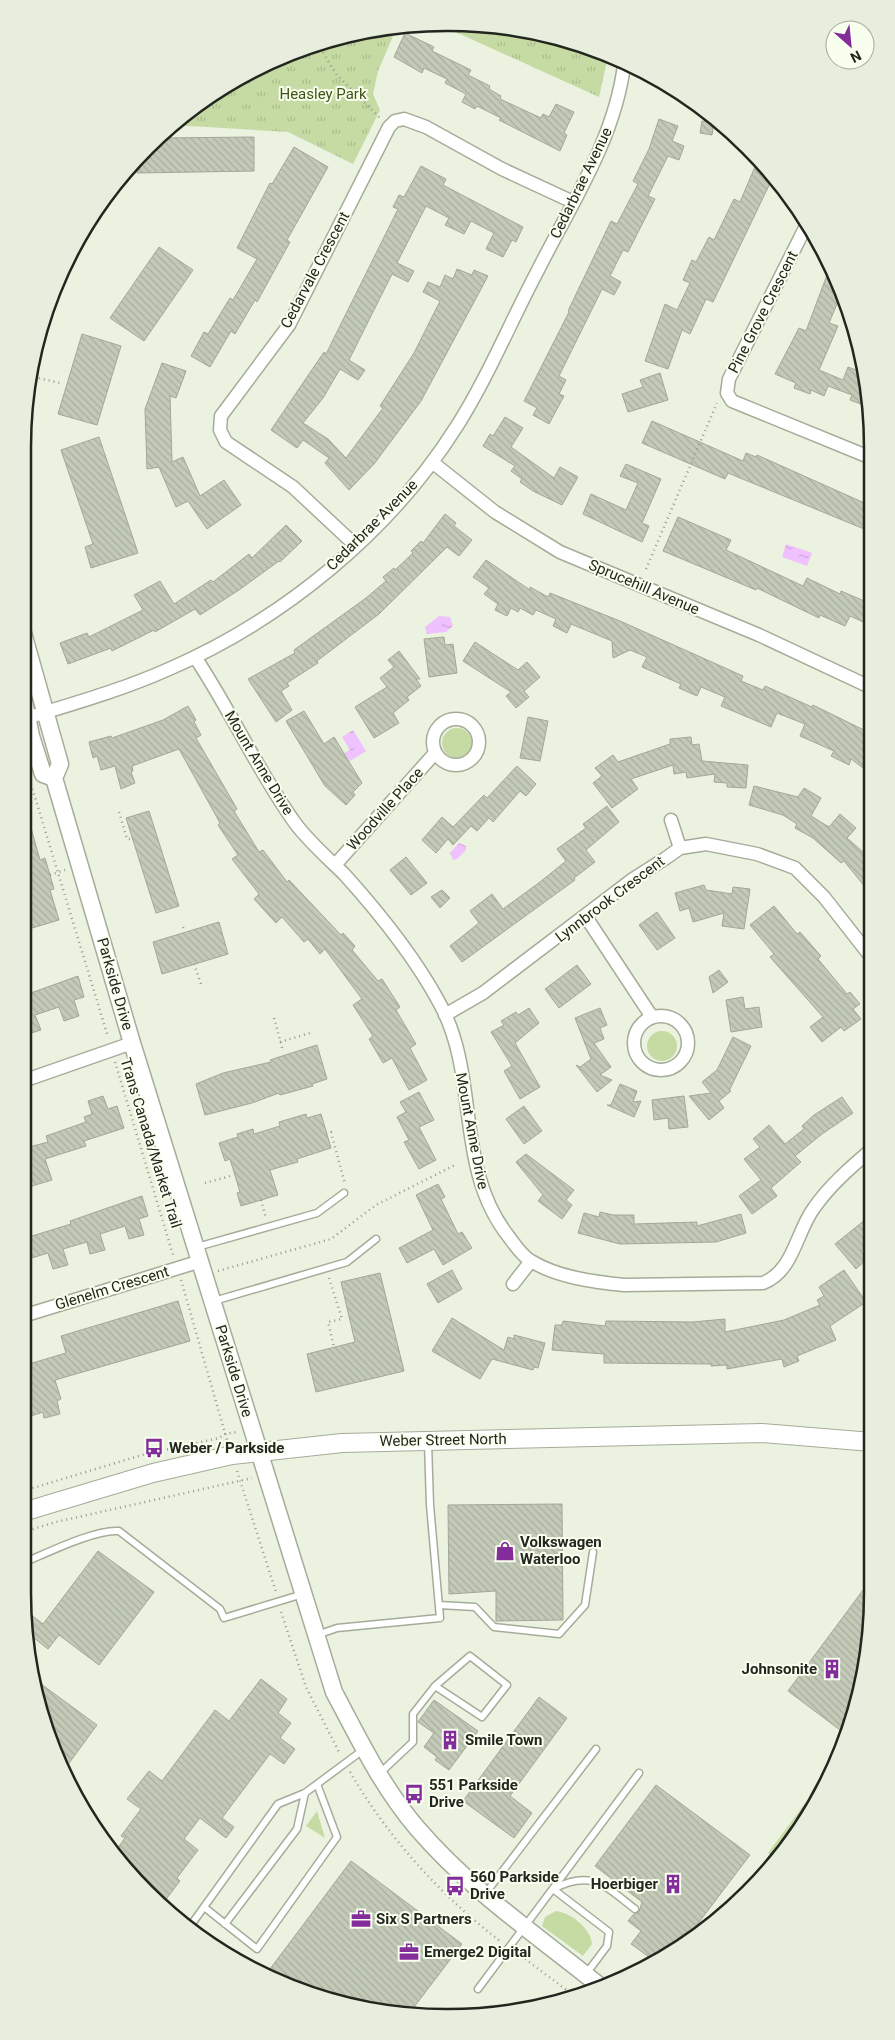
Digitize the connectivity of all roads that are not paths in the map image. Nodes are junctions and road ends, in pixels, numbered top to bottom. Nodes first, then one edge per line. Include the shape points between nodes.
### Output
1 (624, 70) edge
2 (573, 202) junction
3 (803, 231) edge
4 (864, 455) edge
5 (432, 462) junction
6 (355, 545) junction
7 (195, 657) junction
8 (31, 663) edge
9 (864, 684) edge
10 (46, 712) junction
11 (31, 716) edge
12 (31, 736) edge
13 (435, 753) dead end
14 (54, 778) junction
15 (671, 820) dead end
16 (680, 848) junction
17 (335, 865) junction
18 (586, 917) junction
19 (864, 949) edge
20 (446, 1015) junction
21 (652, 1017) junction
22 (132, 1043) junction
23 (31, 1078) edge
24 (864, 1156) edge
25 (344, 1193) road end
26 (376, 1239) dead end
27 (201, 1261) junction
28 (531, 1261) junction
29 (513, 1284) dead end
30 (213, 1302) junction
31 (31, 1313) edge
32 (428, 1440) junction
33 (864, 1441) edge
34 (258, 1452) junction
35 (31, 1509) edge
36 (592, 1552) dead end
37 (31, 1559) edge
38 (303, 1594) junction
39 (439, 1605) junction
40 (316, 1635) junction
41 (435, 1686) junction
42 (364, 1749) junction
43 (596, 1749) dead end
44 (639, 1773) dead end
45 (378, 1775) junction
46 (317, 1784) junction
47 (305, 1793) junction
48 (553, 1889) junction
49 (484, 1895) junction
50 (204, 1907) junction
51 (635, 1909) dead end
52 (194, 1923) edge
53 (225, 1924) junction
54 (524, 1929) junction
55 (586, 1974) junction
56 (595, 1982) edge
57 (478, 1989) dead end

1 - 2 street, Cedarbrae Avenue via 611,119
2 - 5 street, Cedarbrae Avenue via 482,384
2 - 6 street, Cedarvale Crescent via 502,169 426,127 404,119 388,127 303,299 287,327 221,416 220,424 226,442 293,487
3 - 4 street, Pine Grove Crescent via 729,379 727,393 732,400
5 - 6 street, Cedarbrae Avenue via 398,504
5 - 9 street, Sprucehill Avenue via 496,512 560,552 760,635
6 - 7 street, Cedarbrae Avenue via 289,601
7 - 10 street, Cedarbrae Avenue via 114,691
7 - 17 street, Mount Anne Drive via 278,799 296,825
8 - 10 street, Parkside Drive
10 - 11 street
10 - 14 street, Parkside Drive via 60,764
12 - 14 street, Parkside Drive via 43,774
13 - 17 street, Woodville Place
14 - 22 street, Parkside Drive
15 - 16 street
16 - 18 street, Lynnbrook Crescent via 633,879
16 - 19 street, Lynnbrook Crescent via 706,844 758,854 795,868 824,897
17 - 20 street, Mount Anne Drive via 401,942
18 - 20 street, Lynnbrook Crescent via 483,993
18 - 21 street
20 - 28 street, Mount Anne Drive via 456,1046 476,1170 484,1197 508,1236
21 - 21 street via 637,1028 636,1055 650,1068 668,1069 685,1055 686,1032 673,1018
22 - 23 street
22 - 27 street, Parkside Drive
24 - 28 street, Mount Anne Drive via 830,1186 808,1217 785,1265 763,1283 617,1284 554,1271
25 - 27 lane via 317,1213 268,1227
26 - 30 lane via 352,1260
27 - 30 street, Parkside Drive
27 - 31 street, Glenelm Crescent
28 - 29 street
30 - 34 street, Parkside Drive
32 - 33 main road, Weber Street North via 762,1432
32 - 34 main road, Weber Street North via 342,1442
32 - 39 lane
34 - 35 main road, Weber Street North via 153,1473
34 - 38 street, Parkside Drive
36 - 39 lane via 585,1605 559,1634 494,1626 475,1606
37 - 38 lane via 110,1530 119,1531 220,1608 224,1618
38 - 40 street, Parkside Drive
39 - 40 lane via 440,1618 337,1628
40 - 42 street, Parkside Drive via 334,1692
41 - 41 lane via 482,1718 508,1685 470,1656
41 - 45 lane via 413,1714 413,1742
42 - 45 street, Parkside Drive
42 - 46 lane
43 - 49 lane
44 - 48 lane
45 - 49 street, Parkside Drive via 416,1827
46 - 47 lane
46 - 53 lane via 337,1836 257,1949
47 - 50 lane via 278,1804
47 - 53 lane via 297,1829
48 - 51 lane via 572,1882 594,1880
48 - 54 lane
48 - 55 lane via 608,1932 608,1946
49 - 54 street, Parkside Drive
50 - 52 lane
50 - 53 lane
54 - 55 street, Parkside Drive
54 - 57 lane
55 - 56 street, Parkside Drive

